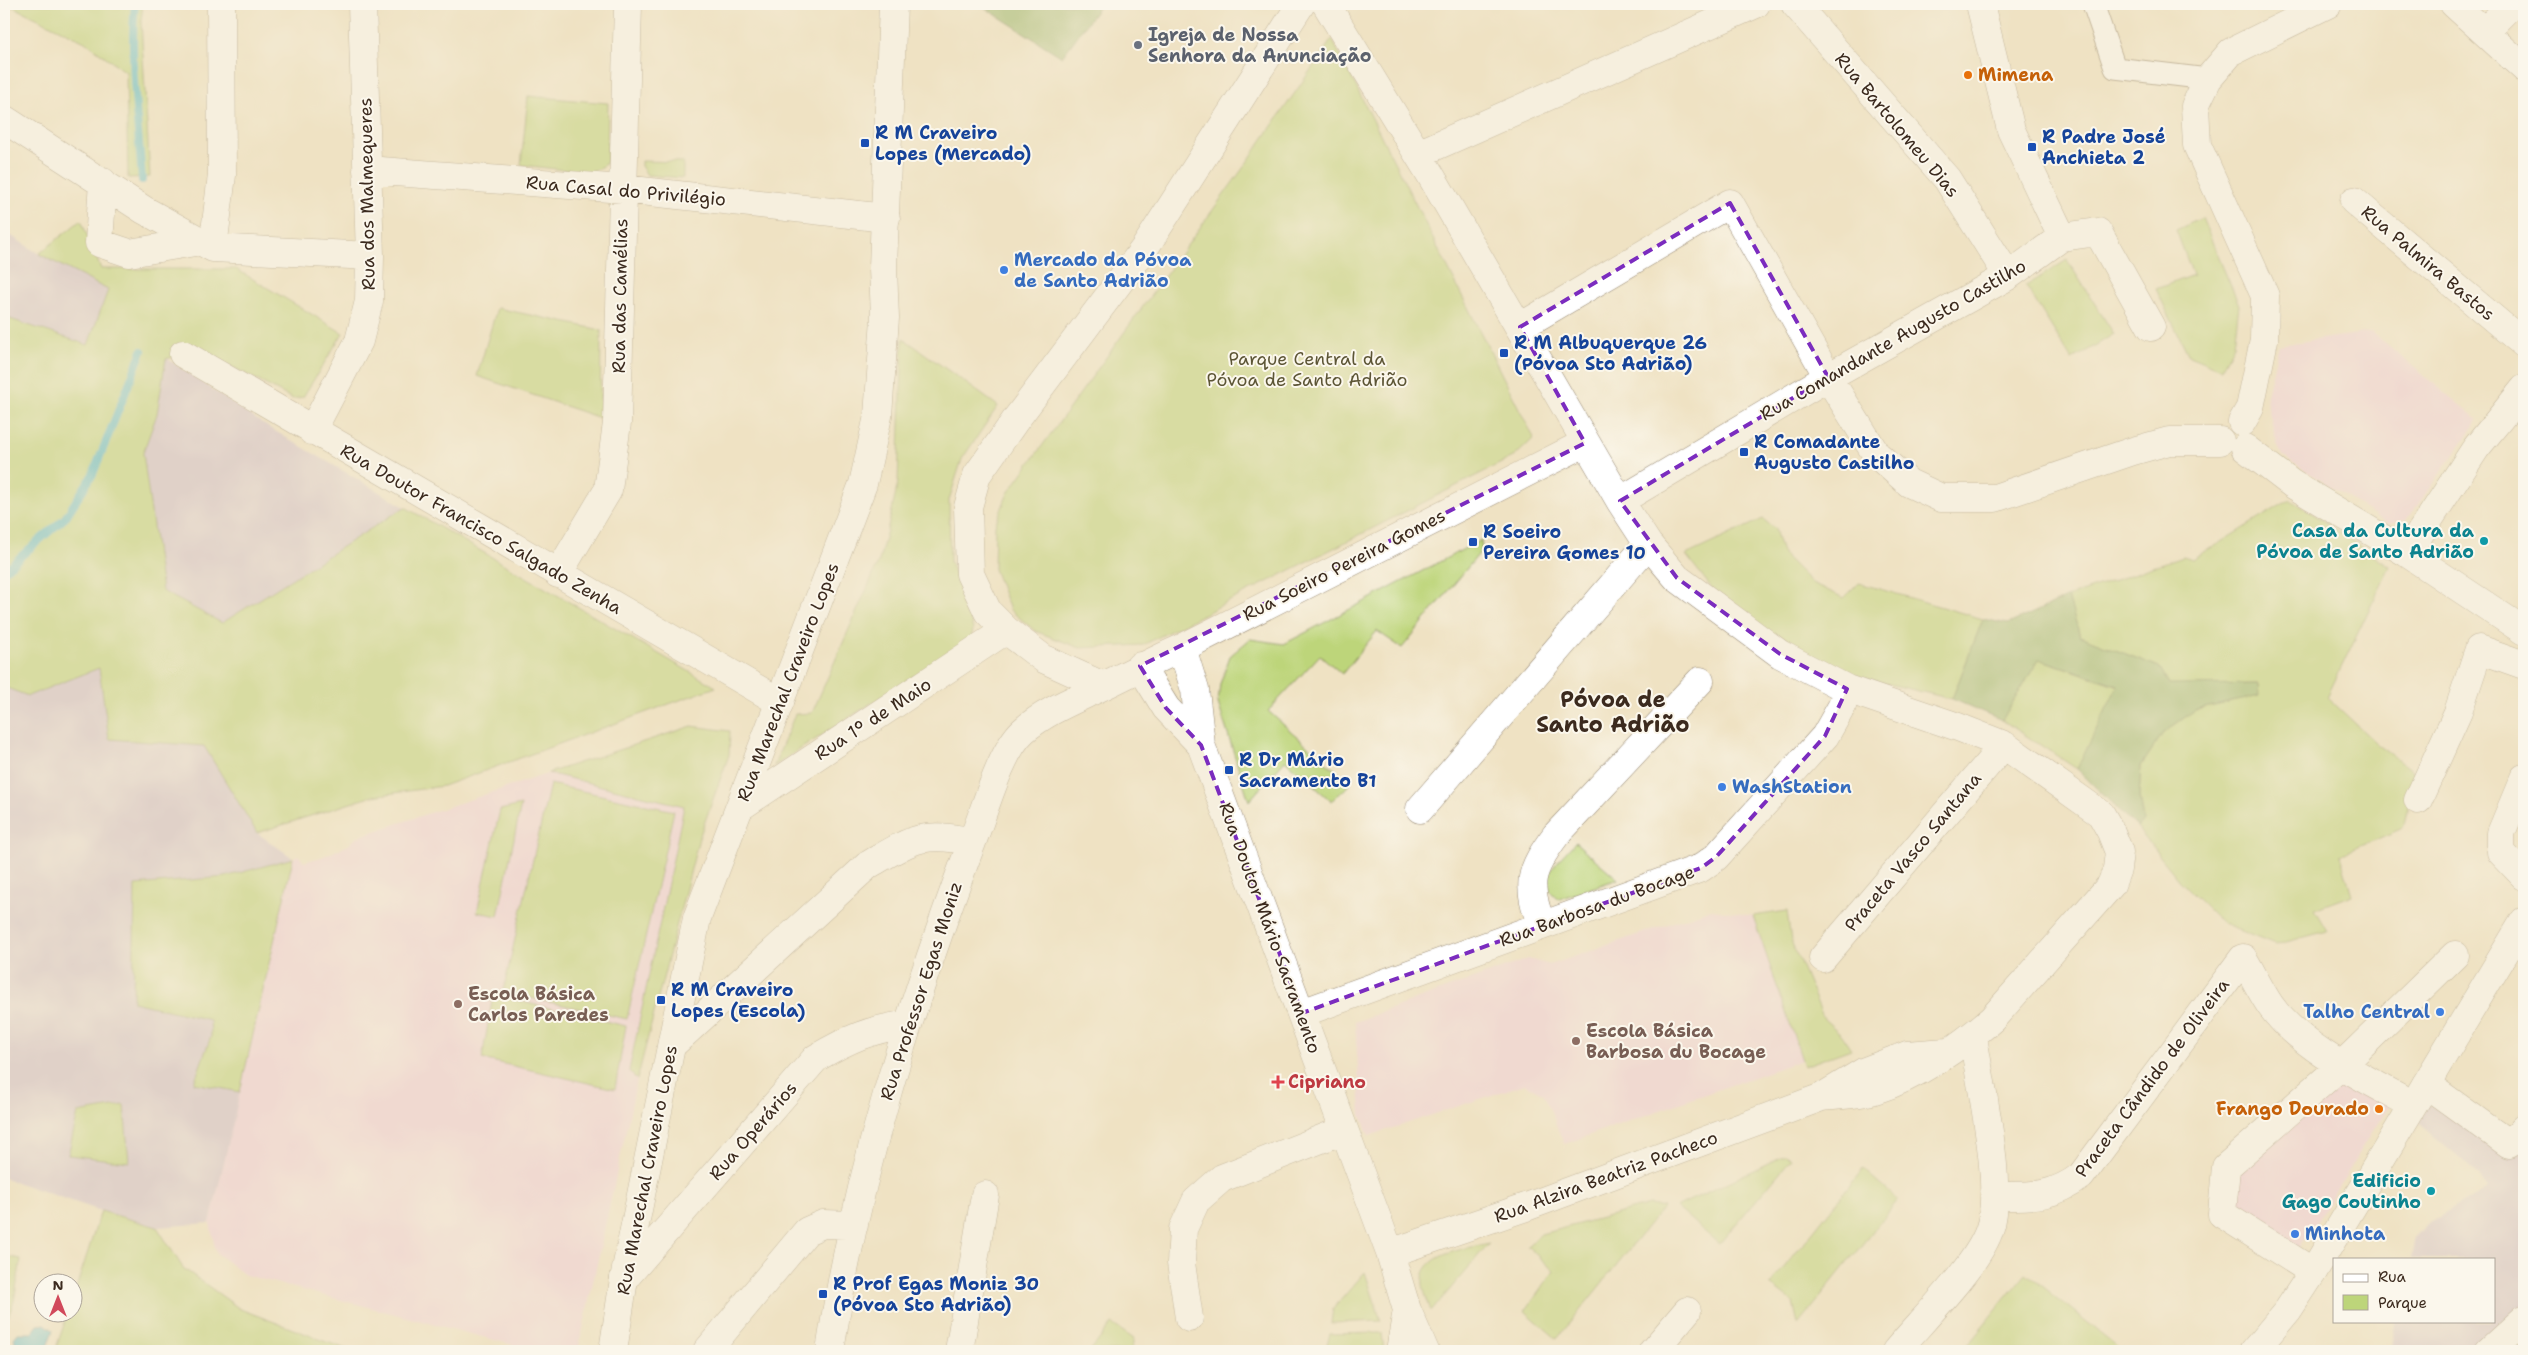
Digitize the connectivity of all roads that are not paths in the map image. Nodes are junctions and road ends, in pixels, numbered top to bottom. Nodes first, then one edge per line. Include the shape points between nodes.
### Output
1 (221, 4) edge
2 (362, 4) edge
3 (628, 4) edge
4 (893, 4) edge
5 (1301, 4) edge
6 (1326, 4) edge
7 (1756, 4) edge
8 (1795, 4) edge
9 (1980, 4) edge
10 (2093, 4) edge
11 (2328, 4) edge
12 (2454, 4) edge
13 (2512, 4) edge
14 (2485, 31) junction
15 (2524, 68) edge
16 (2208, 79) junction
17 (4, 119) edge
18 (1418, 154) junction
19 (367, 170) junction
20 (103, 182) junction
21 (623, 189) junction
22 (2354, 201) dead end
23 (886, 218) junction
24 (2062, 237) junction
25 (207, 244) junction
26 (370, 256) junction
27 (2008, 276) junction
28 (1520, 327) junction
29 (2152, 327) dead end
30 (2524, 344) edge
31 (183, 354) dead end
32 (1828, 377) junction
33 (2524, 388) edge
34 (312, 432) junction
35 (2236, 437) junction
36 (1585, 442) junction
37 (1620, 501) junction
38 (1648, 544) junction
39 (2407, 553) junction
40 (558, 574) junction
41 (1006, 630) junction
42 (2524, 631) edge
43 (1182, 648) junction
44 (2524, 665) edge
45 (1140, 666) junction
46 (1700, 681) dead end
47 (1103, 686) junction
48 (1847, 689) junction
49 (780, 702) junction
50 (1201, 745) junction
51 (2004, 746) junction
52 (2524, 778) edge
53 (2418, 800) dead end
54 (740, 807) junction
55 (1420, 809) dead end
56 (972, 842) junction
57 (2524, 876) edge
58 (2524, 920) edge
59 (1542, 926) junction
60 (2455, 955) dead end
61 (1823, 958) dead end
62 (1302, 1013) junction
63 (908, 1024) junction
64 (1973, 1036) junction
65 (672, 1045) junction
66 (2341, 1066) junction
67 (2420, 1094) junction
68 (1344, 1130) junction
69 (2519, 1143) edge
70 (985, 1195) dead end
71 (1996, 1196) junction
72 (854, 1225) junction
73 (1390, 1253) junction
74 (2313, 1272) junction
75 (624, 1279) junction
76 (1407, 1310) junction
77 (1687, 1311) dead end
78 (1188, 1318) dead end
79 (2524, 1319) edge
80 (613, 1351) edge
81 (707, 1351) edge
82 (830, 1351) edge
83 (959, 1351) edge
84 (1400, 1351) edge
85 (1426, 1351) edge
86 (1653, 1351) edge
87 (1896, 1351) edge
88 (2254, 1351) edge
89 (2489, 1351) edge

1 - 25 street via 222,174
2 - 19 street, Rua dos Malmequeres
3 - 21 street, Rua das Camélias
4 - 23 street, Rua Marechal Craveiro Lopes
5 - 41 street via 1144,249 977,475 968,507 970,574 988,612
6 - 18 street
7 - 18 street
8 - 27 street, Rua Bartolomeu Dias via 1947,180
9 - 24 street via 2011,130
10 - 16 street via 2115,68
11 - 16 street via 2231,52
12 - 14 street
13 - 14 street
14 - 15 street
16 - 35 street via 2195,106 2197,144 2265,296 2264,340 2250,408
17 - 20 street
18 - 28 street
19 - 21 street, Rua Casal do Privilégio
19 - 26 street, Rua dos Malmequeres
20 - 25 street via 144,210
20 - 25 street via 99,244 129,252
21 - 23 street, Rua Casal do Privilégio
21 - 40 street, Rua das Camélias via 618,423 608,490
22 - 30 street, Rua Palmira Bastos
23 - 49 street, Rua Marechal Craveiro Lopes via 885,318 878,416 863,484
24 - 27 street, Rua Comandante Augusto Castilho
24 - 29 street via 2098,232
25 - 26 street
26 - 34 street, Rua dos Malmequeres via 369,301 359,341
27 - 32 street, Rua Comandante Augusto Castilho
28 - 32 street via 1730,203
28 - 36 street
31 - 34 street, Rua Doutor Francisco Salgado Zenha
32 - 35 street via 1876,454 1909,483 1941,498 1995,498 2170,441
32 - 37 street, Rua Comandante Augusto Castilho
33 - 39 street via 2476,448
34 - 40 street, Rua Doutor Francisco Salgado Zenha
35 - 39 street via 2292,484
36 - 37 street
36 - 43 street, Rua Soeiro Pereira Gomes
37 - 38 street
38 - 48 street via 1677,578 1741,627 1780,654
38 - 55 street
39 - 42 street
40 - 49 street, Rua Doutor Francisco Salgado Zenha
41 - 47 street via 1044,659
41 - 54 street, Rua 1º de Maio
43 - 45 street, Rua Soeiro Pereira Gomes
43 - 50 street, Rua Doutor Mário Sacramento via 1195,690
44 - 53 street via 2479,649 2458,712
45 - 47 street, Rua Soeiro Pereira Gomes
45 - 50 street, Rua Doutor Mário Sacramento via 1166,708
46 - 59 street via 1556,835 1541,856 1532,875 1532,901
47 - 56 street, Rua Professor Egas Moniz via 1062,706 1023,731 1006,757
48 - 51 street
48 - 59 street, Rua Barbosa du Bocage via 1842,706 1825,736 1716,858 1701,868
49 - 54 street, Rua Marechal Craveiro Lopes
50 - 62 street, Rua Doutor Mário Sacramento
51 - 61 street, Praceta Vasco Santana
51 - 64 street, Rua Alzira Beatriz Pacheco via 2101,814 2119,852 2111,885 2016,995
52 - 57 street via 2501,833 2501,852
54 - 65 street, Rua Marechal Craveiro Lopes via 698,918
56 - 63 street, Rua Professor Egas Moniz
56 - 65 street via 926,836 903,844 868,865
58 - 67 street
59 - 62 street, Rua Barbosa du Bocage
60 - 66 street
62 - 68 street, Rua Doutor Mário Sacramento
63 - 72 street, Rua Professor Egas Moniz via 884,1102
63 - 75 street, Rua Operários via 874,1030 846,1040 816,1058
64 - 71 street
64 - 73 street, Rua Alzira Beatriz Pacheco via 1914,1075 1873,1091 1822,1097 1529,1206
65 - 75 street, Rua Marechal Craveiro Lopes
66 - 67 street
66 - 71 street, Praceta Cândido de Oliveira via 2295,1031 2271,1006 2243,958 2081,1176 2064,1188 2032,1196
66 - 74 street via 2226,1166 2222,1214
67 - 69 street
67 - 74 street
68 - 73 street, Rua Doutor Mário Sacramento
68 - 78 street via 1222,1178 1196,1201 1183,1229 1180,1263
70 - 83 street
71 - 87 street via 1989,1231 1975,1258
72 - 81 street via 823,1224 807,1231
72 - 82 street, Rua Professor Egas Moniz
73 - 76 street, Rua Doutor Mário Sacramento
74 - 88 street via 2288,1310
75 - 80 street, Rua Marechal Craveiro Lopes
76 - 84 street
76 - 85 street, Rua Doutor Mário Sacramento
77 - 86 street
79 - 89 street

